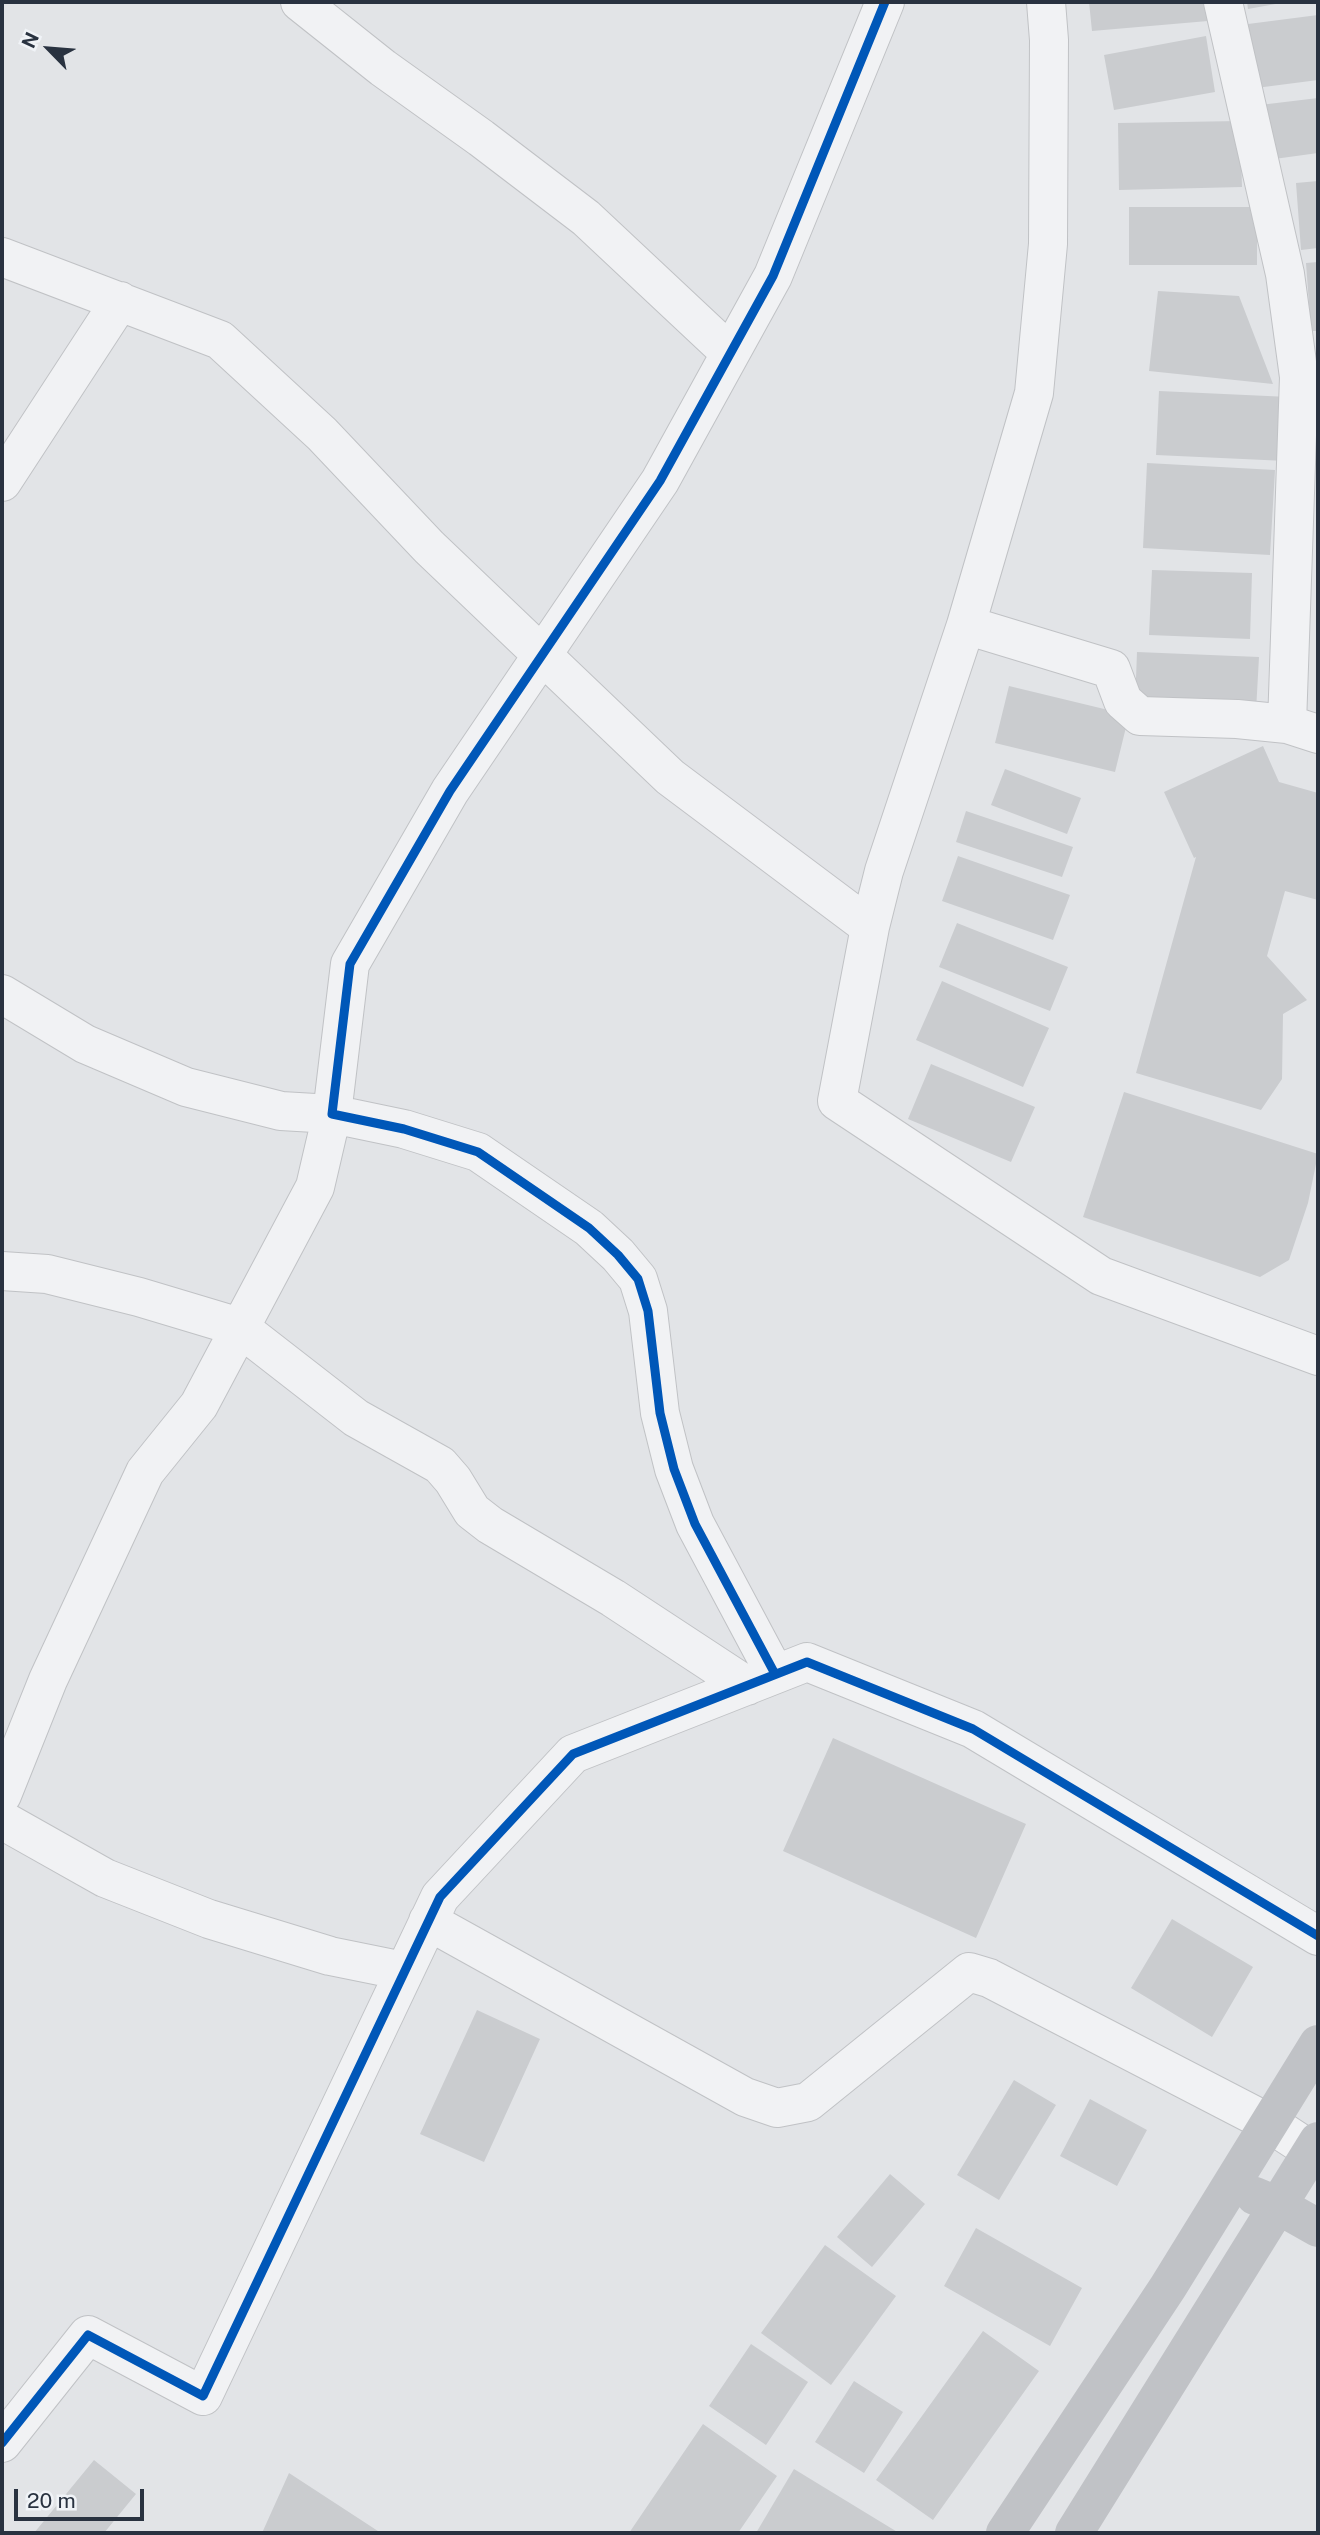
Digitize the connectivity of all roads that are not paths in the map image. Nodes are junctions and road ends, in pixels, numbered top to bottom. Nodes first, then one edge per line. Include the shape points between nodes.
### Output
1 (886, 2) edge
2 (1046, 2) edge
3 (1223, 2) edge
4 (304, 3) edge
5 (2, 257) edge
6 (120, 301) junction
7 (730, 353) junction
8 (2, 482) edge
9 (966, 625) junction
10 (542, 653) junction
11 (1303, 729) edge
12 (870, 927) junction
13 (2, 994) edge
14 (332, 1114) junction
15 (2, 1271) edge
16 (239, 1327) junction
17 (1318, 1356) edge
18 (761, 1680) junction
19 (2, 1795) edge
20 (2, 1820) edge
21 (428, 1921) junction
22 (1318, 1936) edge
23 (404, 1971) junction
24 (1318, 2044) edge
25 (1269, 2123) junction
26 (1315, 2146) edge
27 (1231, 2185) junction
28 (1279, 2206) junction
29 (1318, 2228) edge
30 (2, 2443) edge
31 (1005, 2533) edge
32 (1074, 2533) edge

1 - 7 street via 773,276
2 - 9 street via 1048,244 1034,393
3 - 11 street via 1285,274 1298,377
4 - 7 street via 383,68 586,218
5 - 6 street
6 - 8 street
6 - 10 street via 220,340 322,434 429,547
7 - 10 street via 660,481
9 - 11 street via 1111,669 1123,701 1140,716 1237,719
9 - 12 street
10 - 12 street via 670,777
10 - 14 street via 450,792 350,964
12 - 17 street via 837,1101 1101,1276
13 - 14 street via 85,1044 186,1087 281,1111
14 - 16 street via 315,1187
14 - 18 street via 404,1129 478,1152 589,1228 638,1279 648,1311 660,1413 674,1469
15 - 16 street via 47,1275
16 - 18 street via 356,1418 440,1465 472,1511 490,1525
16 - 19 street via 199,1405 145,1472 48,1680
18 - 21 street via 573,1754 440,1897
18 - 22 street via 807,1662 974,1729
20 - 23 street via 105,1878 209,1919 330,1956
21 - 23 street
21 - 25 street via 745,2097 777,2108 808,2102 970,1972
23 - 30 street via 204,2396 88,2335
24 - 25 street
25 - 26 street
25 - 27 street
26 - 28 street
27 - 28 street
27 - 31 street
28 - 29 street
28 - 32 street

